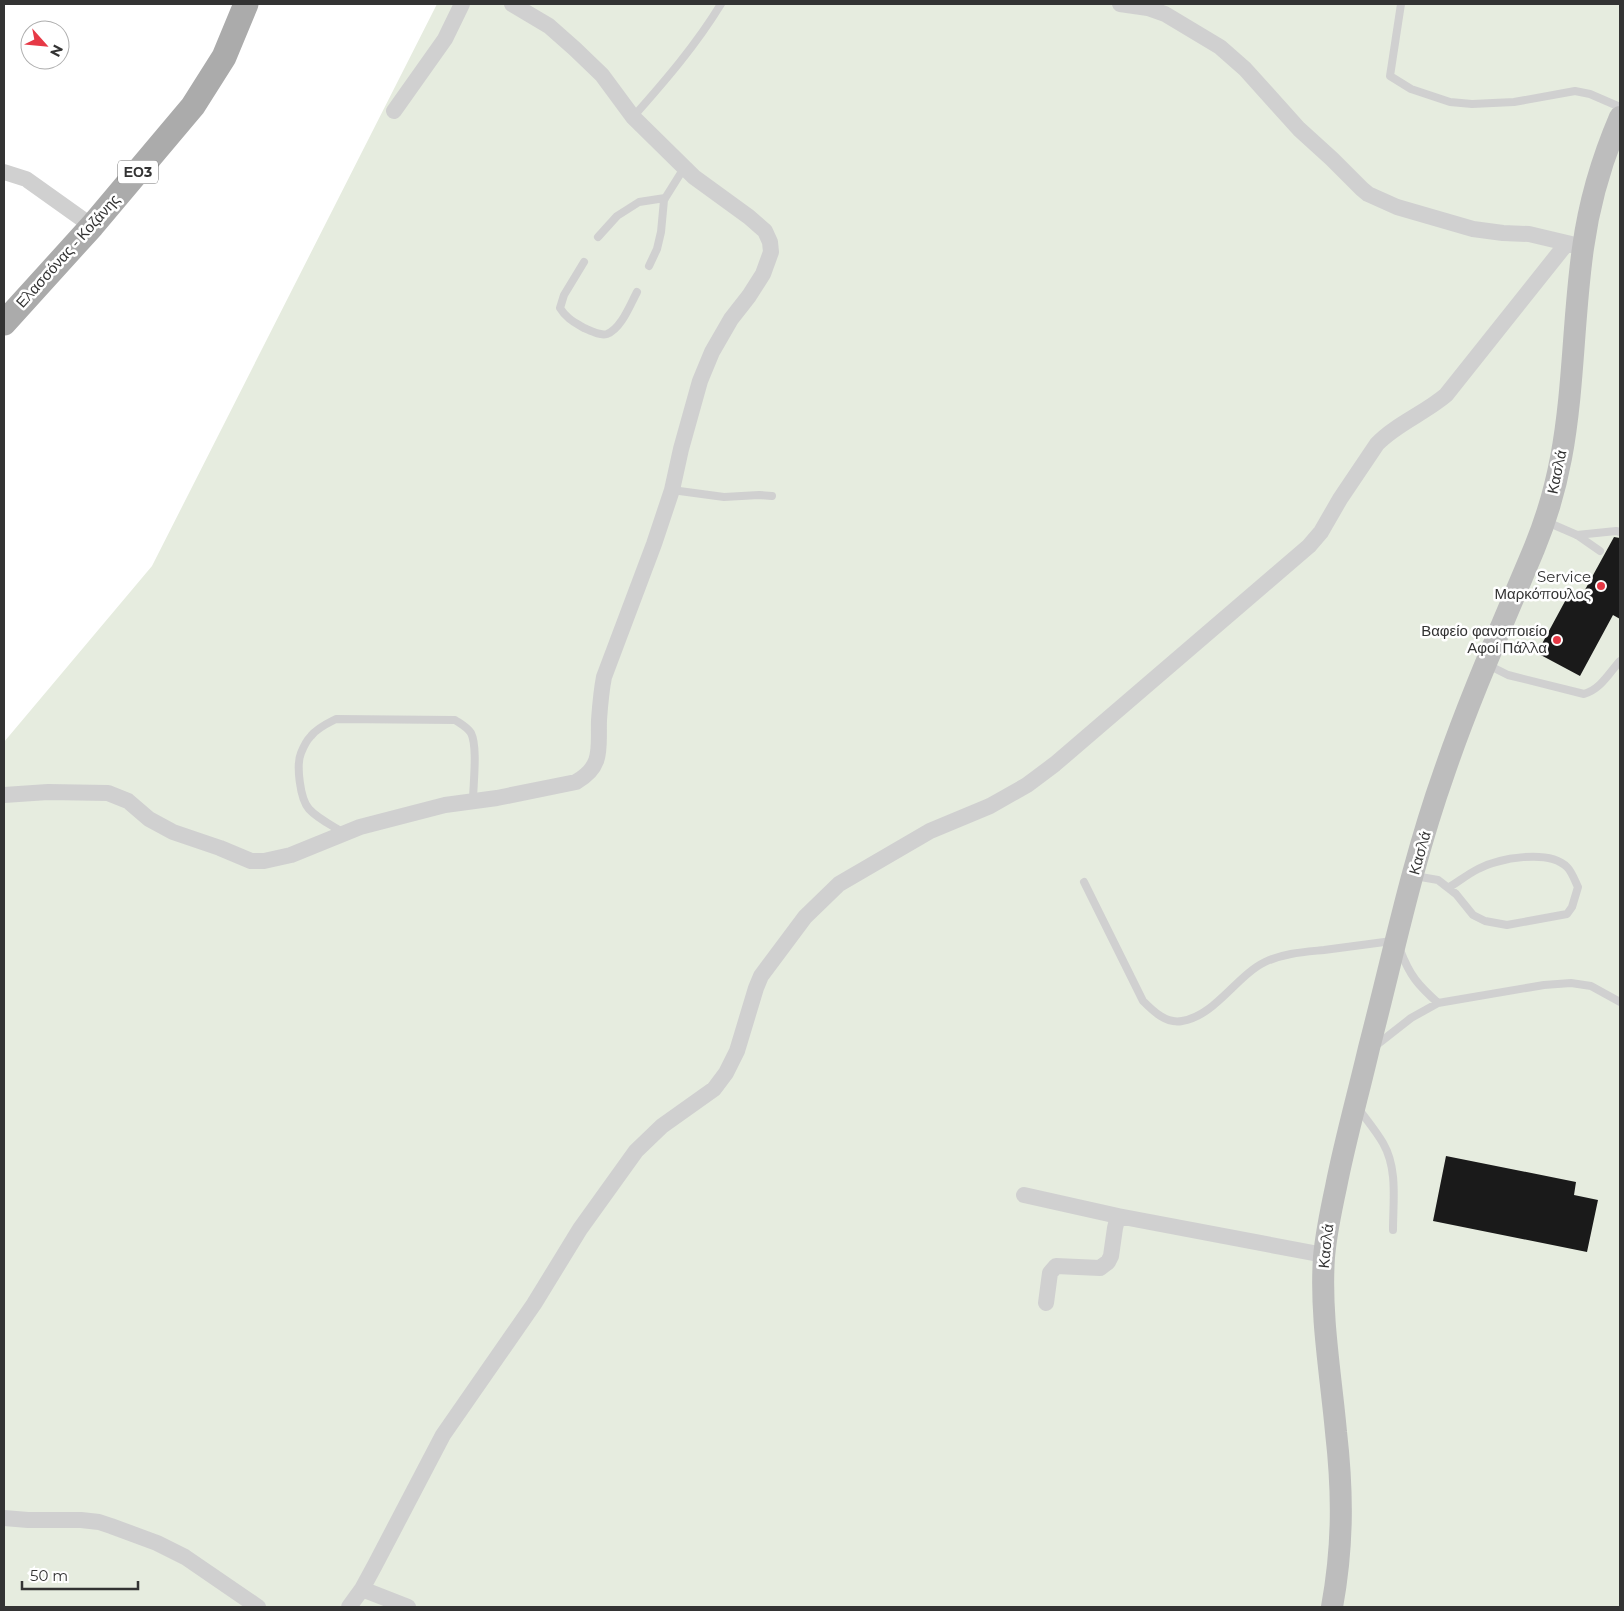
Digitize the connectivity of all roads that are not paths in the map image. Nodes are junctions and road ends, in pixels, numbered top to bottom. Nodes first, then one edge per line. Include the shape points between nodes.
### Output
1 (246, 4) edge
2 (462, 4) edge
3 (512, 4) edge
4 (721, 4) edge
5 (1120, 4) edge
6 (1401, 4) edge
7 (1620, 106) edge
8 (394, 110) dead end
9 (633, 117) junction
10 (1620, 118) edge
11 (684, 168) junction
12 (4, 172) edge
13 (665, 198) junction
14 (92, 226) junction
15 (598, 237) dead end
16 (1575, 245) junction
17 (584, 262) dead end
18 (649, 266) dead end
19 (637, 292) dead end
20 (4, 324) edge
21 (672, 490) junction
22 (772, 496) dead end
23 (1545, 522) junction
24 (1620, 532) edge
25 (1578, 535) junction
26 (1600, 551) dead end
27 (1620, 661) edge
28 (1486, 664) junction
29 (4, 795) edge
30 (473, 802) junction
31 (345, 833) junction
32 (1413, 875) junction
33 (1084, 882) dead end
34 (1448, 888) junction
35 (1396, 941) junction
36 (1620, 1002) edge
37 (1438, 1003) junction
38 (1369, 1051) junction
39 (1355, 1104) junction
40 (1024, 1194) dead end
41 (1118, 1216) junction
42 (1393, 1230) dead end
43 (1324, 1255) junction
44 (1046, 1303) dead end
45 (4, 1518) edge
46 (362, 1589) junction
47 (258, 1607) edge
48 (348, 1607) edge
49 (408, 1607) edge
50 (1332, 1607) edge

1 - 14 main road, Ελασσόνας - Κοζάνης / ΕΟ3 via 224,57 193,106
2 - 8 street via 445,39
3 - 9 street via 549,26 575,48 602,75
4 - 9 lane via 674,71
5 - 16 street via 1166,14 1220,47 1245,69 1299,129 1374,197 1473,229 1529,234
6 - 7 lane via 1390,76 1411,89 1450,102 1472,104 1514,102 1575,91
9 - 11 street
10 - 16 street, Κασλά
11 - 13 lane
11 - 21 street via 765,231 771,252 763,274 731,319 700,381
12 - 14 street via 26,178
13 - 15 lane via 639,202 617,216
13 - 18 lane via 657,249
14 - 20 main road, Ελασσόνας - Κοζάνης / ΕΟ3
16 - 23 street, Κασλά via 1566,420 1561,458
16 - 46 street via 1446,394 1377,444 1309,546 1027,785 990,806 930,831 846,879 805,918 761,976 737,1051 726,1073 714,1089 662,1126 636,1151 580,1229 534,1304 443,1435
17 - 19 lane via 560,308 565,317 577,324 597,334 606,334 624,317
21 - 22 lane via 724,498
21 - 30 street via 604,677 599,755 595,765 576,782
23 - 25 lane
23 - 28 street, Κασλά
24 - 25 lane
25 - 26 lane
27 - 28 lane via 1604,682 1584,694 1508,675
28 - 32 street, Κασλά via 1443,775
29 - 31 street via 108,793 128,800 150,819 173,832 252,861 278,859
30 - 31 street via 445,805
30 - 31 lane via 474,751 471,734 465,726 455,720 336,719 311,736 300,754 299,778 302,799 309,809
32 - 34 lane via 1438,880
32 - 35 street, Κασλά
33 - 35 lane via 1143,1001 1154,1013 1168,1020 1180,1022 1204,1012 1264,962 1289,954
34 - 34 lane via 1473,915 1507,925 1568,914 1578,887 1566,866 1550,858 1527,856 1479,868
35 - 37 lane via 1409,972
35 - 38 street, Κασλά
36 - 37 lane via 1590,986 1571,983 1544,984
37 - 38 lane via 1411,1018
38 - 39 street, Κασλά
39 - 42 lane via 1383,1143 1390,1160 1394,1176
39 - 43 street, Κασλά
40 - 41 street
41 - 43 street
41 - 44 street via 1108,1262 1100,1268 1056,1266 1050,1273
43 - 50 street, Κασλά via 1324,1299 1341,1505 1341,1538
45 - 47 street via 81,1520 111,1526 185,1557
46 - 48 street
46 - 49 street

